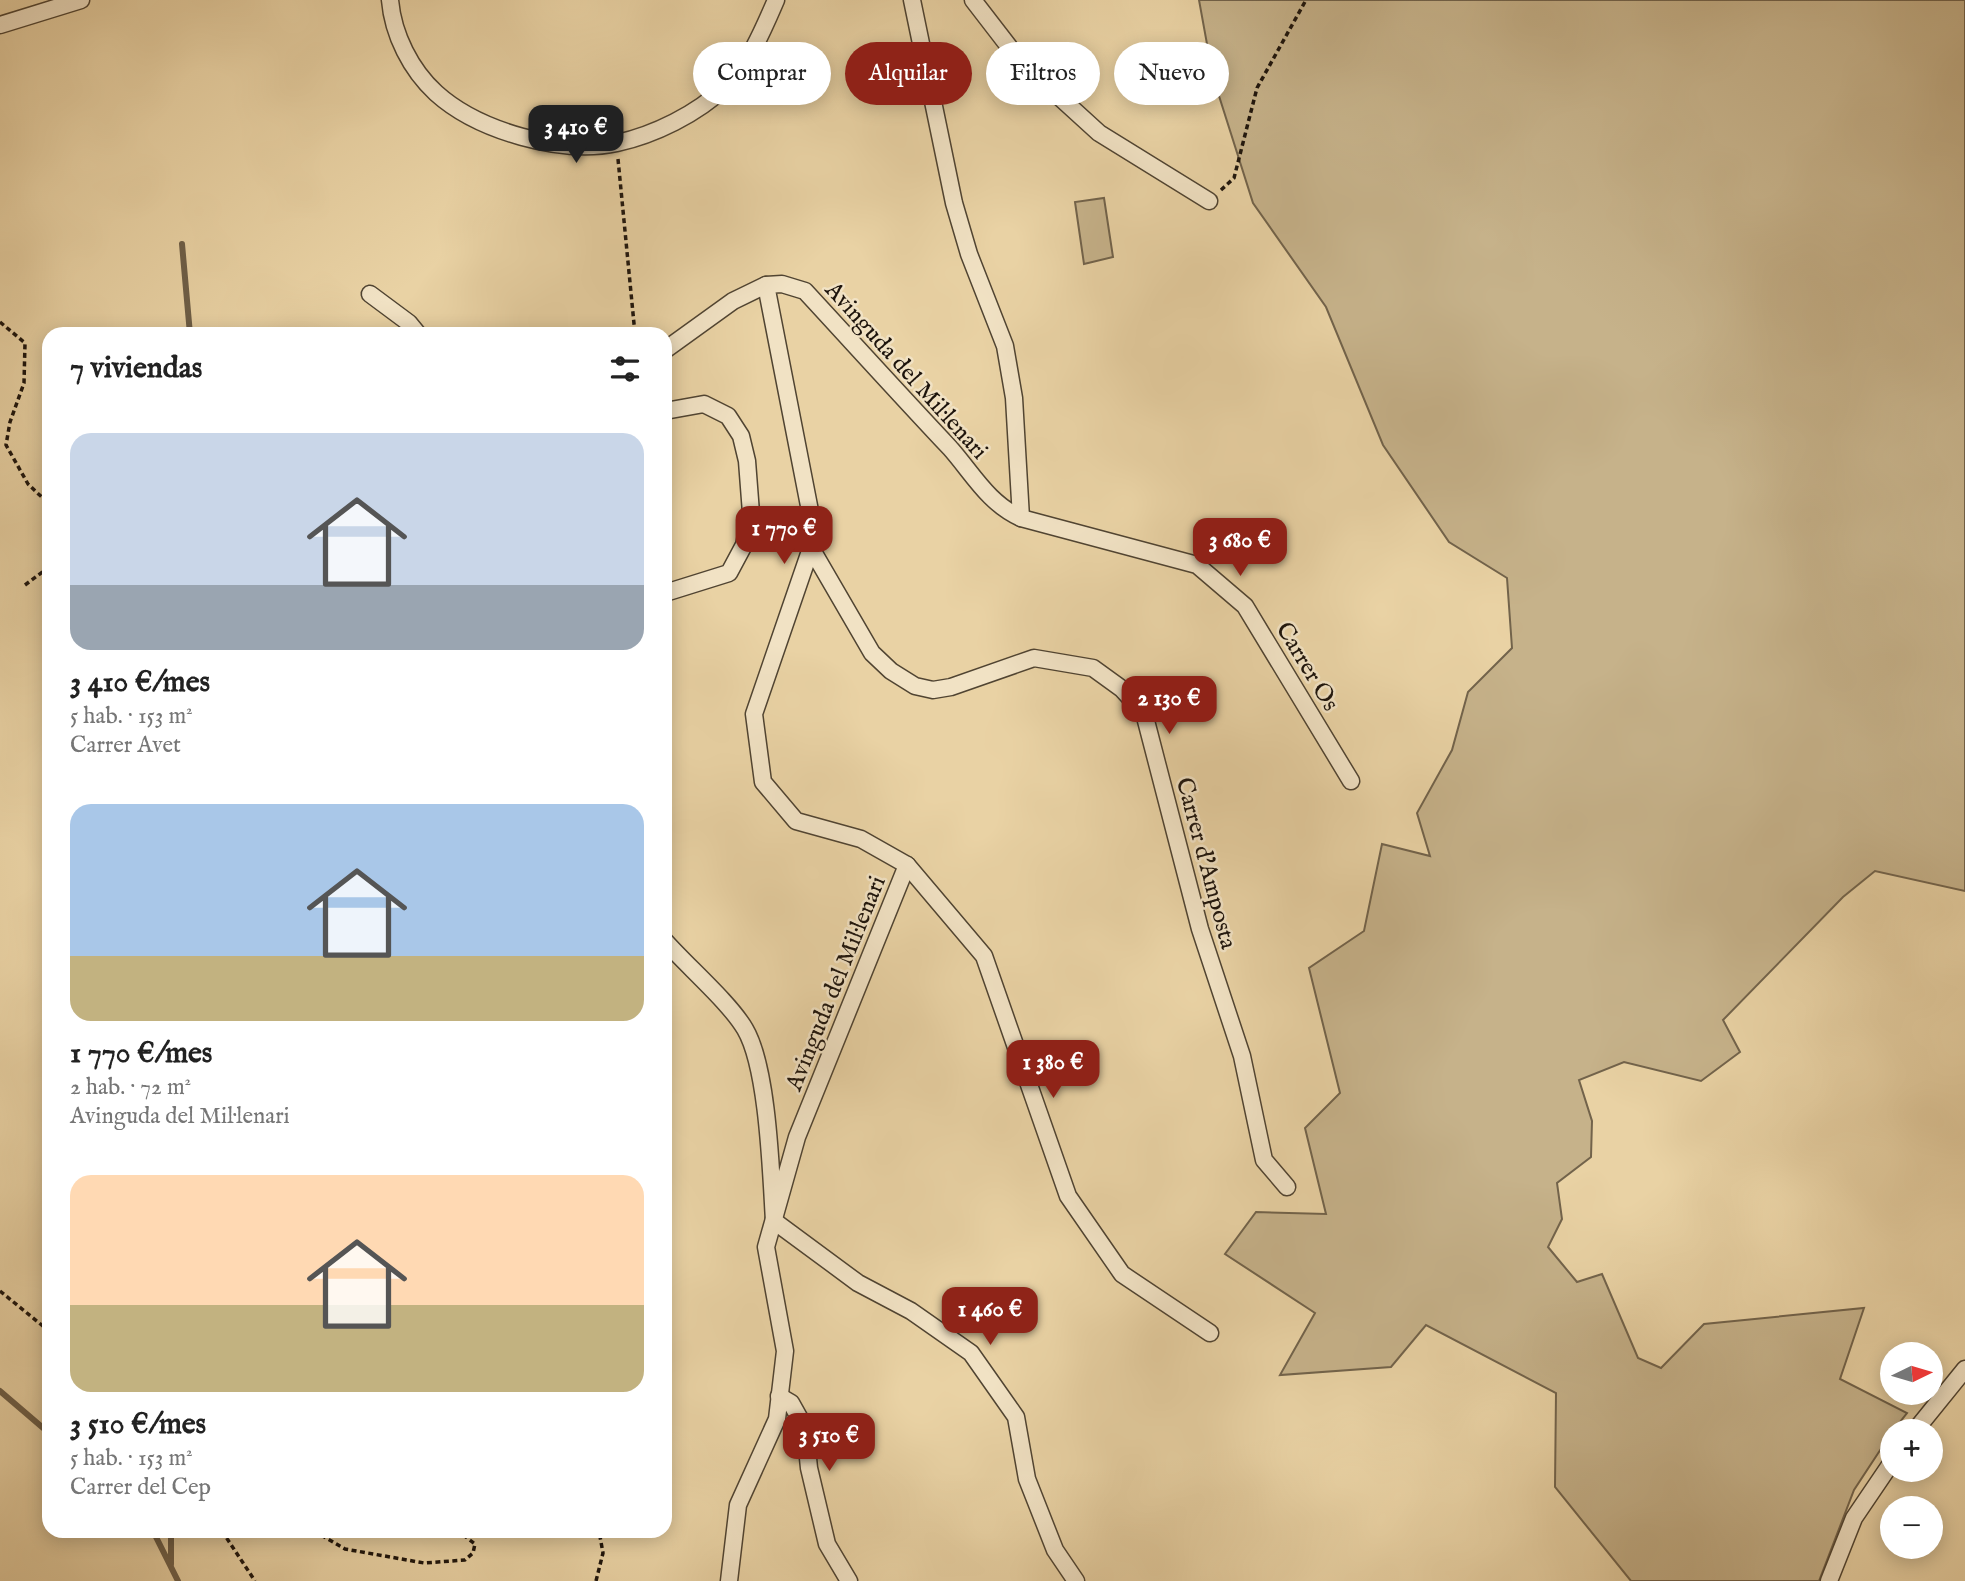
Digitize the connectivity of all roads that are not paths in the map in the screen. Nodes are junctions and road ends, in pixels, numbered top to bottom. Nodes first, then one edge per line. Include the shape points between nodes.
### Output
1 (81, 0) edge
2 (390, 0) edge
3 (776, 0) edge
4 (912, 0) edge
5 (973, 0) edge
6 (0, 25) edge
7 (1209, 201) road end
8 (766, 285) junction
9 (370, 294) dead end
10 (412, 327) edge
11 (672, 345) edge
12 (672, 410) edge
13 (1021, 518) junction
14 (811, 548) junction
15 (672, 591) edge
16 (1351, 781) dead end
17 (907, 865) junction
18 (672, 949) edge
19 (1287, 1187) dead end
20 (774, 1221) junction
21 (1210, 1333) dead end
22 (1965, 1369) edge
23 (779, 1396) junction
24 (1925, 1419) edge
25 (1880, 1480) edge
26 (729, 1581) edge
27 (849, 1581) edge
28 (1076, 1581) edge
29 (1829, 1581) edge

1 - 6 street
2 - 3 street via 398,38 416,71 437,94 473,118 536,141 576,146 617,143 693,111 726,86 750,54
4 - 13 street, Avinguda del Mil·lenari via 954,203 1005,346 1014,398
5 - 7 street via 1020,61 1099,133
8 - 11 street via 733,301
8 - 13 street, Avinguda del Mil·lenari via 805,291 961,461 987,496
8 - 14 street, Avinguda del Mil·lenari via 811,516
9 - 10 street
12 - 15 street via 704,404 728,415 741,436 747,461 751,513 744,545 729,573
13 - 16 street, Carrer Os via 1197,565 1245,606
14 - 17 street, Avinguda del Mil·lenari via 754,714 763,782 796,821 861,839
14 - 19 street, Carrer d'Amposta via 872,653 915,686 951,687 1034,659 1093,668 1144,713 1200,929 1242,1056 1264,1160
17 - 20 street, Avinguda del Mil·lenari via 797,1138
17 - 21 street via 984,956 1068,1196 1122,1274
18 - 20 street via 745,1028 755,1051
20 - 23 street, Avinguda del Mil·lenari via 766,1247 785,1351
20 - 28 street via 858,1283 911,1311 971,1353 1016,1417 1027,1479 1055,1550
22 - 24 street
23 - 26 street, Avinguda del Mil·lenari via 777,1419 738,1505
23 - 27 street via 791,1404 804,1428 827,1544
25 - 29 street via 1854,1518

